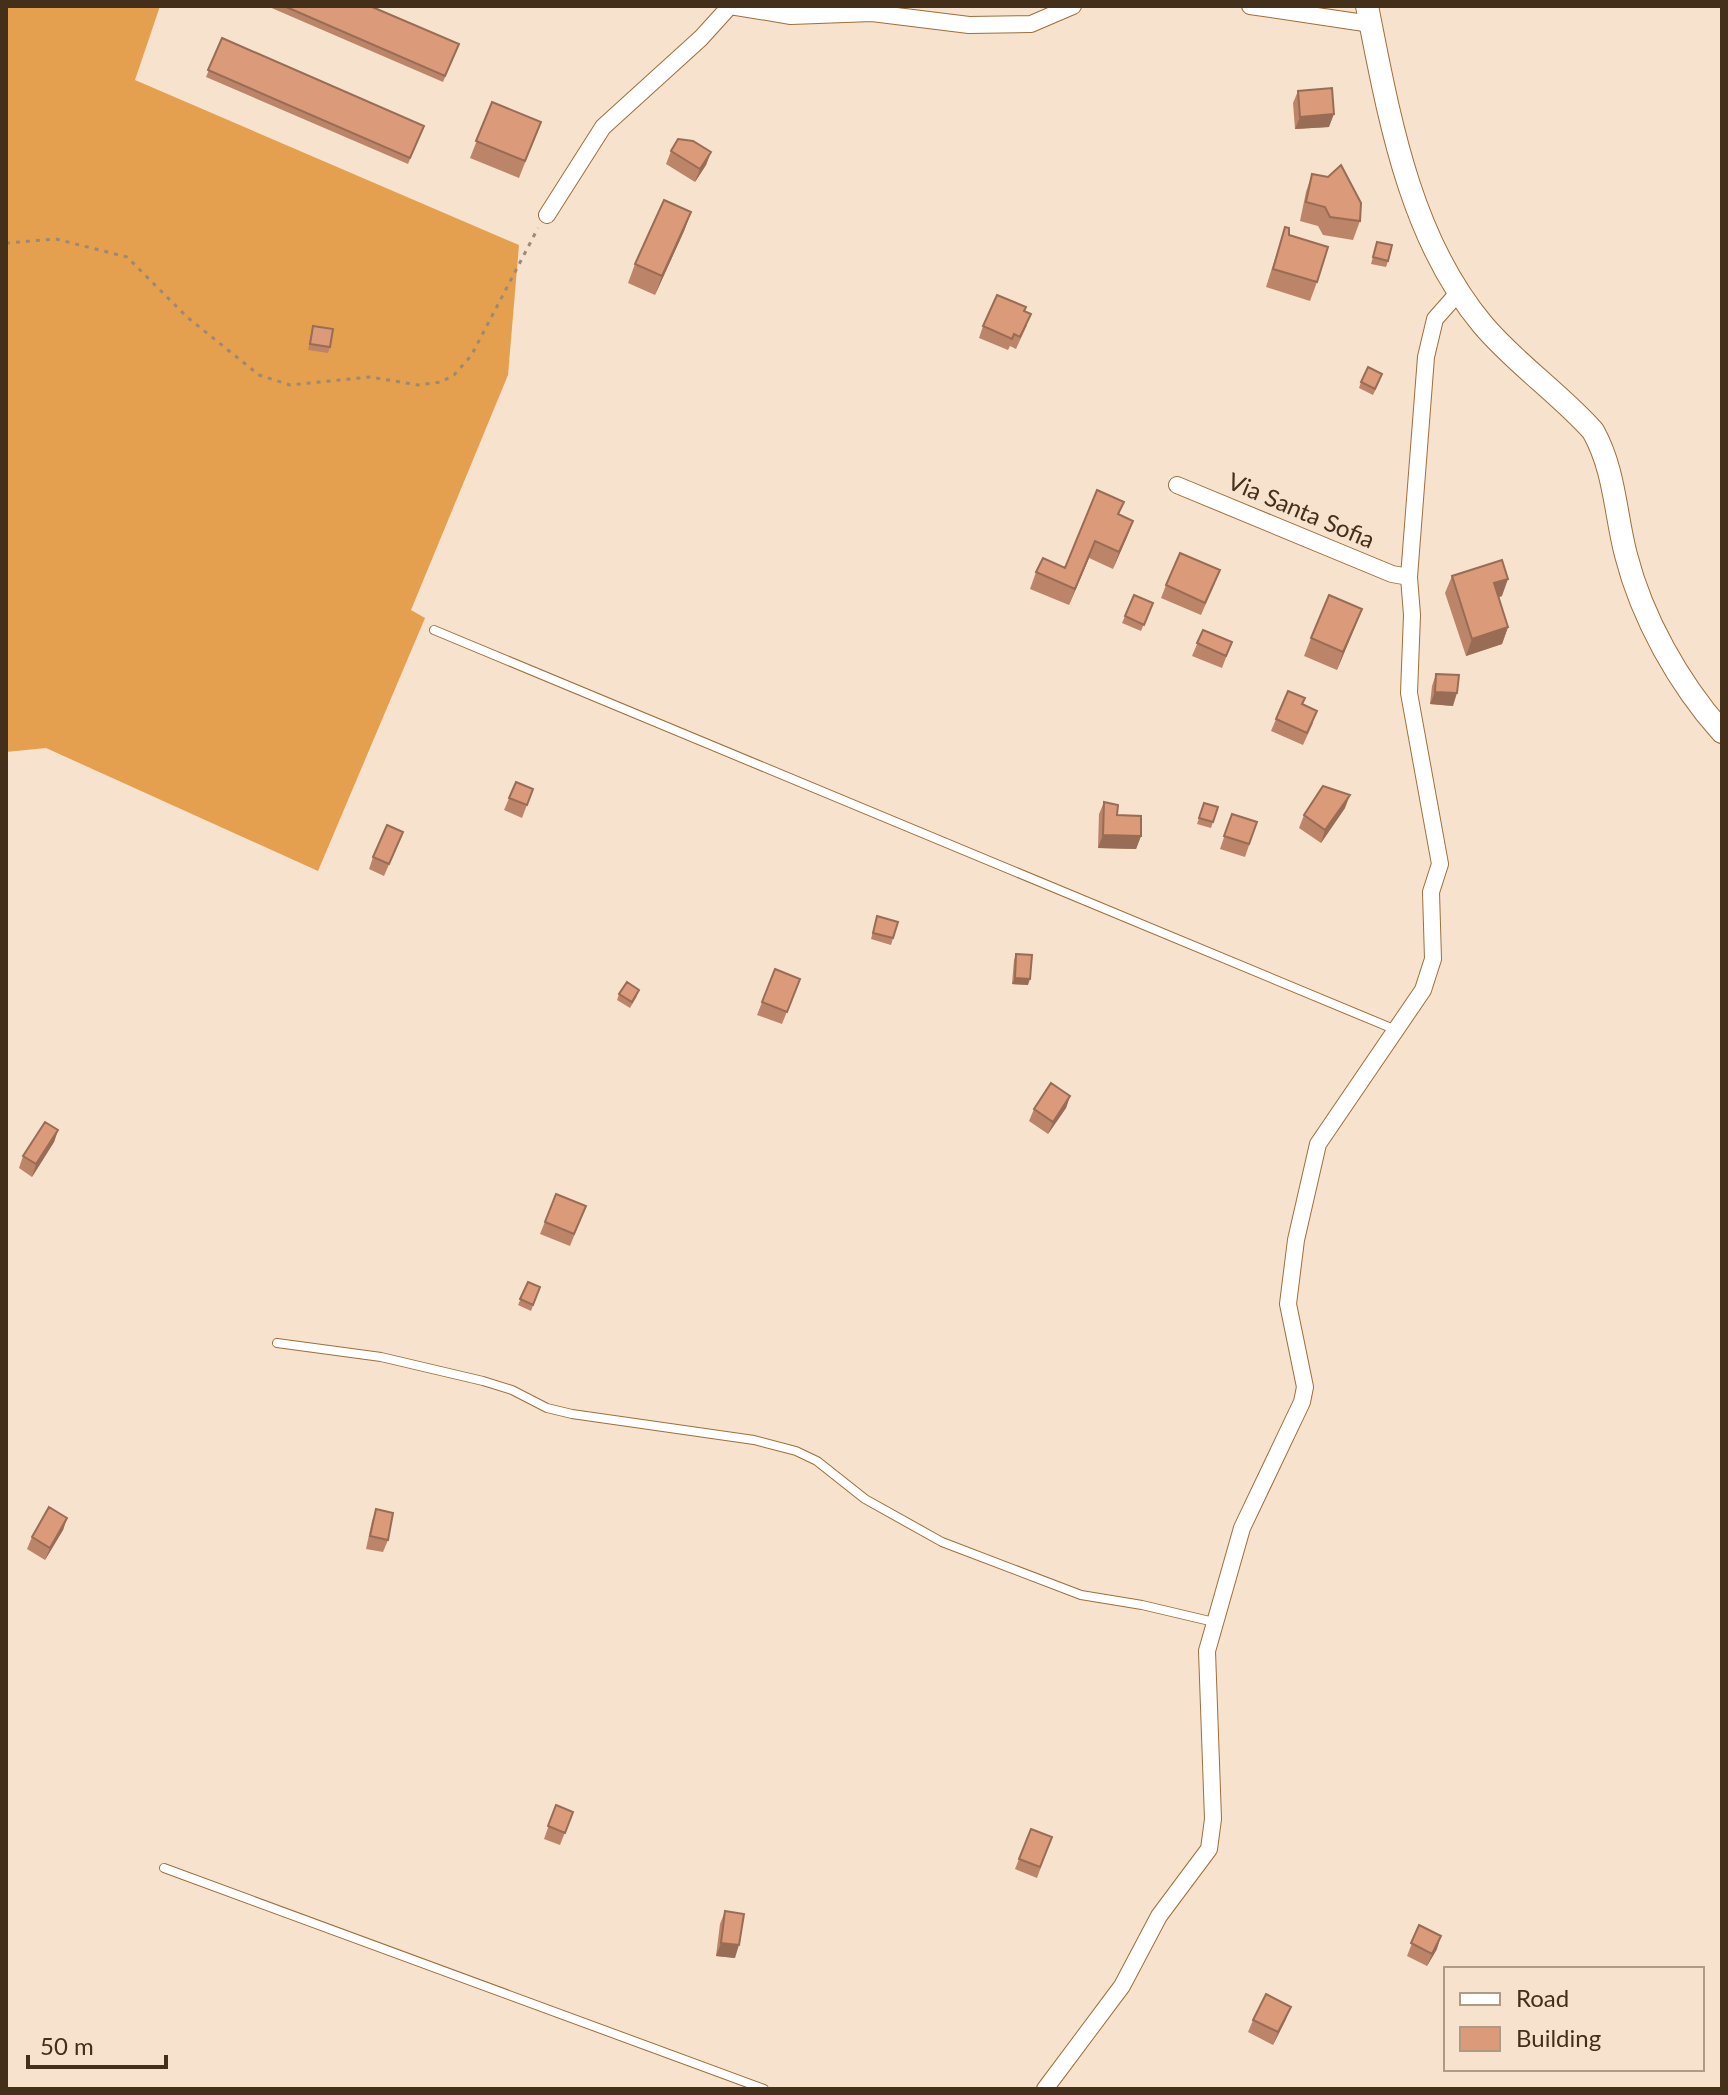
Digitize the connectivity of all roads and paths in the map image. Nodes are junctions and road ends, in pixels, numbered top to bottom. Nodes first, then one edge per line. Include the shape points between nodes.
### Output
1 (1073, 6) edge
2 (1250, 6) edge
3 (1369, 15) edge
4 (547, 215) joint
5 (6, 243) edge
6 (1458, 293) junction
7 (1177, 485) dead end
8 (1409, 577) junction
9 (434, 630) dead end
10 (1719, 720) edge
11 (1397, 1030) junction
12 (277, 1343) dead end
13 (1214, 1622) junction
14 (164, 1868) dead end
15 (764, 2089) edge
16 (1045, 2089) edge

1 - 4 street via 1031,24 969,25 872,13 791,16 730,6 603,127
2 - 3 street
3 - 6 street via 1421,220
4 - 5 path via 471,356 441,382 418,385 370,377 290,385 259,375 187,317 127,257 56,239
6 - 8 street via 1435,319 1426,357
6 - 10 street via 1508,351 1593,431 1604,451 1639,593 1676,669
7 - 8 street, Via Santa Sofia
8 - 11 street via 1409,693 1440,864 1431,892 1433,959 1423,990
9 - 11 lane
11 - 13 street via 1318,1144 1288,1304 1305,1387 1302,1402 1242,1528
12 - 13 lane via 381,1357 483,1381 572,1414 754,1440 796,1451 865,1499 942,1542 1081,1595
13 - 16 street via 1207,1651 1213,1819 1209,1849 1159,1916 1122,1986
14 - 15 lane

